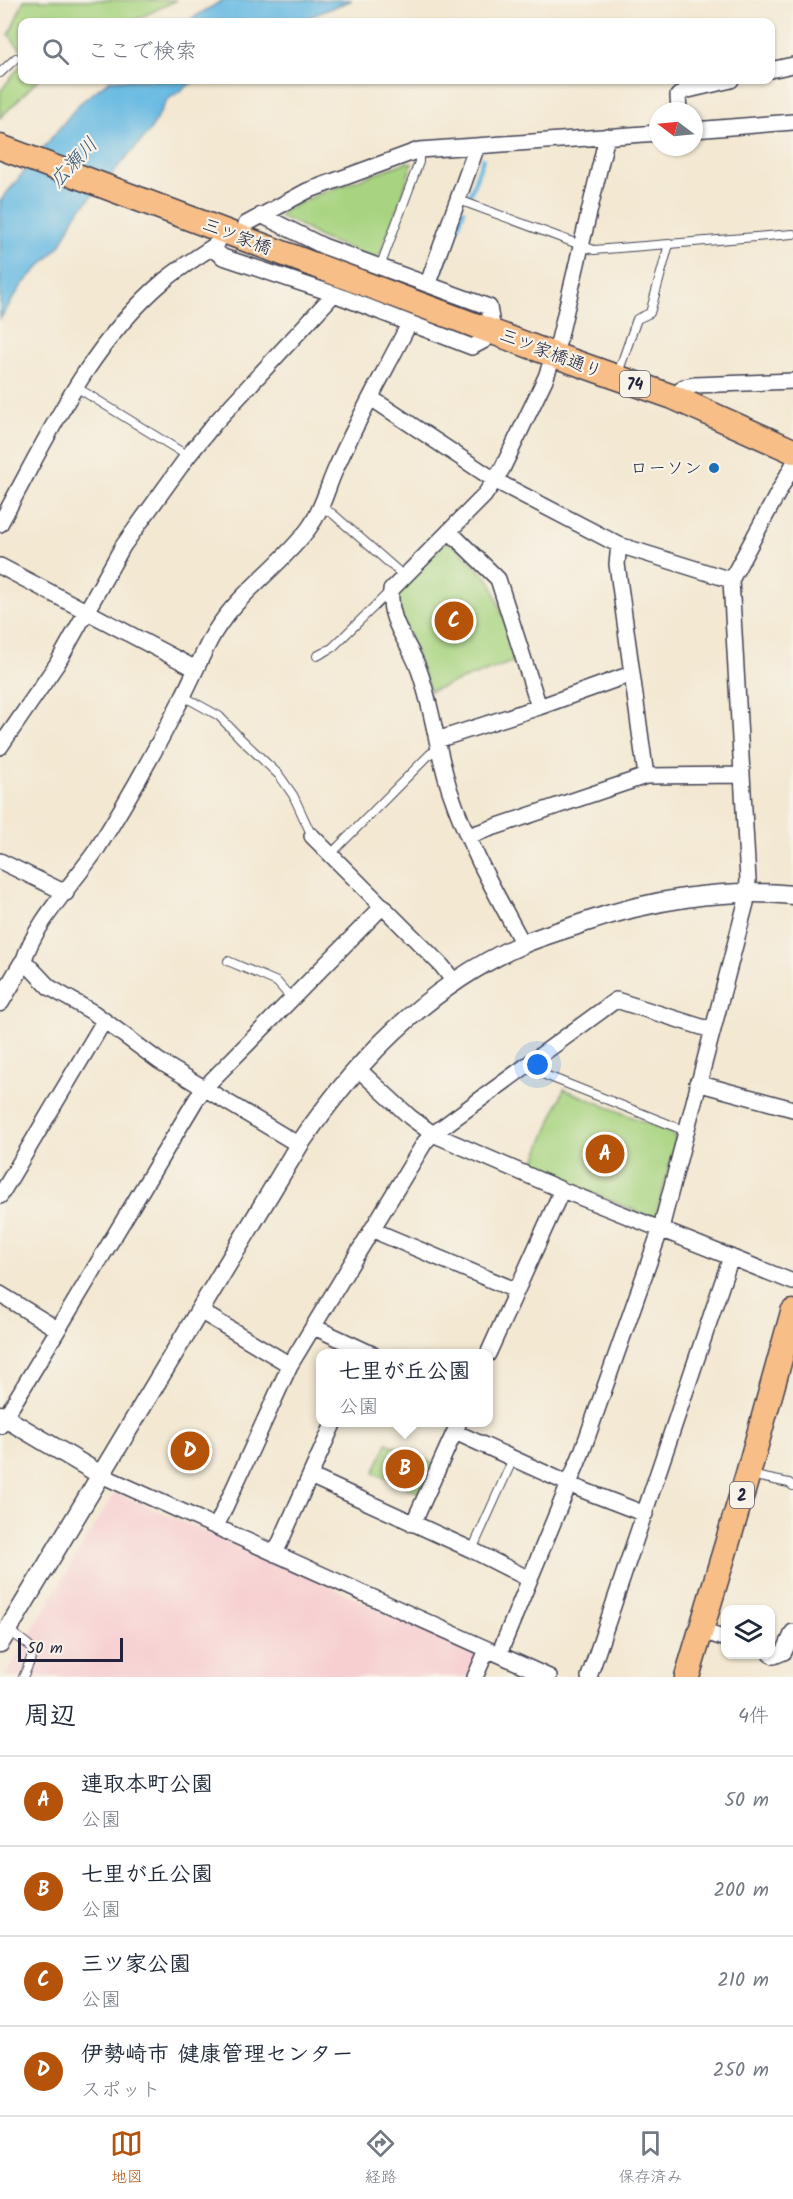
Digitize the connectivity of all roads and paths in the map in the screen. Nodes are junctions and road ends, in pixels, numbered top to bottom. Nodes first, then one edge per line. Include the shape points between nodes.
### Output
1 (16, 58) dead end
2 (793, 65) edge
3 (775, 69) edge
4 (0, 73) edge
5 (714, 84) edge
6 (678, 102) edge
7 (793, 122) edge
8 (703, 129) edge
9 (649, 134) edge
10 (607, 136) junction
11 (477, 146) junction
12 (0, 147) edge
13 (419, 150) junction
14 (459, 200) junction
15 (261, 215) junction
16 (246, 224) dead end
17 (793, 234) edge
18 (669, 244) junction
19 (581, 246) junction
20 (380, 267) junction
21 (428, 283) junction
22 (334, 294) junction
23 (409, 324) junction
24 (484, 327) junction
25 (554, 355) junction
26 (617, 378) junction
27 (793, 381) edge
28 (74, 387) junction
29 (673, 397) junction
30 (371, 398) junction
31 (793, 451) edge
32 (188, 456) junction
33 (793, 465) edge
34 (496, 481) junction
35 (321, 507) junction
36 (0, 524) edge
37 (449, 531) junction
38 (619, 545) junction
39 (0, 566) edge
40 (405, 577) junction
41 (731, 580) junction
42 (391, 590) junction
43 (87, 611) junction
44 (317, 656) dead end
45 (196, 669) junction
46 (631, 674) junction
47 (183, 696) junction
48 (539, 707) junction
49 (438, 744) junction
50 (0, 747) edge
51 (646, 776) junction
52 (742, 776) junction
53 (312, 836) joint
54 (468, 836) junction
55 (330, 855) junction
56 (0, 861) edge
57 (66, 893) junction
58 (747, 893) junction
59 (793, 895) edge
60 (383, 906) junction
61 (523, 944) junction
62 (228, 961) dead end
63 (23, 963) junction
64 (455, 983) junction
65 (292, 999) junction
66 (0, 1002) edge
67 (104, 1021) junction
68 (711, 1030) junction
69 (528, 1064) junction
70 (357, 1068) junction
71 (697, 1083) junction
72 (204, 1089) junction
73 (793, 1109) edge
74 (686, 1131) junction
75 (433, 1134) junction
76 (299, 1145) junction
77 (562, 1190) junction
78 (0, 1196) edge
79 (661, 1228) junction
80 (374, 1229) junction
81 (731, 1257) junction
82 (793, 1282) edge
83 (515, 1290) junction
84 (0, 1294) edge
85 (200, 1311) junction
86 (793, 1312) edge
87 (314, 1327) junction
88 (57, 1329) junction
89 (359, 1349) edge
90 (490, 1349) edge
91 (290, 1365) junction
92 (2, 1420) edge
93 (332, 1427) edge
94 (457, 1427) edge
95 (513, 1459) junction
96 (748, 1474) junction
97 (101, 1475) junction
98 (310, 1476) junction
99 (570, 1485) junction
100 (793, 1486) edge
101 (645, 1514) junction
102 (413, 1524) junction
103 (216, 1527) junction
104 (472, 1550) junction
105 (275, 1554) junction
106 (529, 1580) junction
107 (702, 1631) junction
108 (793, 1632) edge
109 (3, 1633) edge
110 (721, 1637) edge
111 (493, 1652) junction
112 (775, 1656) edge
113 (23, 1677) edge
114 (475, 1677) edge
115 (549, 1677) edge
116 (589, 1677) edge
117 (687, 1677) edge

1 - 4 lane
2 - 3 street
5 - 6 street via 684,91 678,96
7 - 8 street
9 - 10 street
10 - 11 street
10 - 19 street
11 - 13 street
11 - 14 street
12 - 24 main road, 三ツ家橋 / 74
13 - 15 street via 307,191
13 - 20 lane via 419,162
14 - 19 lane
14 - 21 street
15 - 16 street
15 - 20 street via 323,246
17 - 18 lane
18 - 19 lane via 594,250
18 - 26 lane via 650,313 637,319
19 - 25 street
20 - 21 street
21 - 24 street via 489,307
22 - 23 street
22 - 28 street via 223,257 214,246 165,280 133,310
22 - 32 street
23 - 24 street via 472,347 485,340
23 - 30 street
24 - 25 main road, 三ツ家橋通り / 74
25 - 26 main road, 三ツ家橋通り / 74
25 - 34 street
26 - 29 main road, 三ツ家橋通り / 74
27 - 29 street via 695,385 684,387
28 - 32 lane
28 - 36 street
29 - 31 main road, 三ツ家橋通り / 74
30 - 34 street
30 - 35 street via 336,467
32 - 43 street via 123,546
33 - 41 street
34 - 37 street
34 - 38 street
35 - 40 lane
35 - 45 street via 291,550 236,604
37 - 40 street
37 - 48 street via 498,579
38 - 41 street
38 - 46 street via 617,564
39 - 43 street
40 - 42 street
41 - 52 street
42 - 44 lane via 333,648
42 - 49 street via 390,605 419,669
43 - 45 street
43 - 50 street via 57,664
45 - 47 street
46 - 48 street
46 - 51 street
47 - 53 lane via 219,716 279,775
47 - 57 street via 107,833
48 - 49 street
49 - 54 street
49 - 55 lane
51 - 52 street
51 - 54 street
52 - 58 street
53 - 55 street
54 - 61 street
55 - 60 street
56 - 57 street
57 - 63 street via 33,940
58 - 59 street
58 - 61 street via 637,906
58 - 68 street
60 - 64 street
60 - 65 street
61 - 64 street
62 - 65 lane via 277,982
63 - 66 street
63 - 67 street via 49,987
64 - 70 street via 399,1027
65 - 72 street
67 - 72 street
67 - 78 street
68 - 69 street via 616,1000
68 - 71 street
69 - 74 lane via 535,1071
69 - 75 street
70 - 75 street
70 - 76 street
71 - 73 street
71 - 74 street
72 - 76 street
72 - 88 street
74 - 79 street
75 - 77 street
75 - 80 street
76 - 85 street
77 - 79 street
77 - 83 street
79 - 81 street
79 - 99 street
80 - 83 street
80 - 87 street
81 - 82 street
81 - 101 street
83 - 90 street
84 - 88 street
85 - 91 street
85 - 97 street
86 - 96 main road, 2
87 - 89 street
87 - 91 street
88 - 92 street
91 - 103 street
92 - 97 street
93 - 98 street
94 - 95 street
94 - 102 street
95 - 99 street
95 - 104 lane
96 - 100 lane
96 - 107 main road, 2
97 - 103 street
97 - 109 street
98 - 102 street
98 - 105 street
99 - 101 street
99 - 106 street
101 - 116 street
102 - 104 street
103 - 105 street
104 - 106 street
105 - 111 street
106 - 111 street
107 - 110 street
107 - 117 main road, 2
108 - 112 street via 784,1652
109 - 113 lane via 33,1650
111 - 114 street
111 - 115 street

